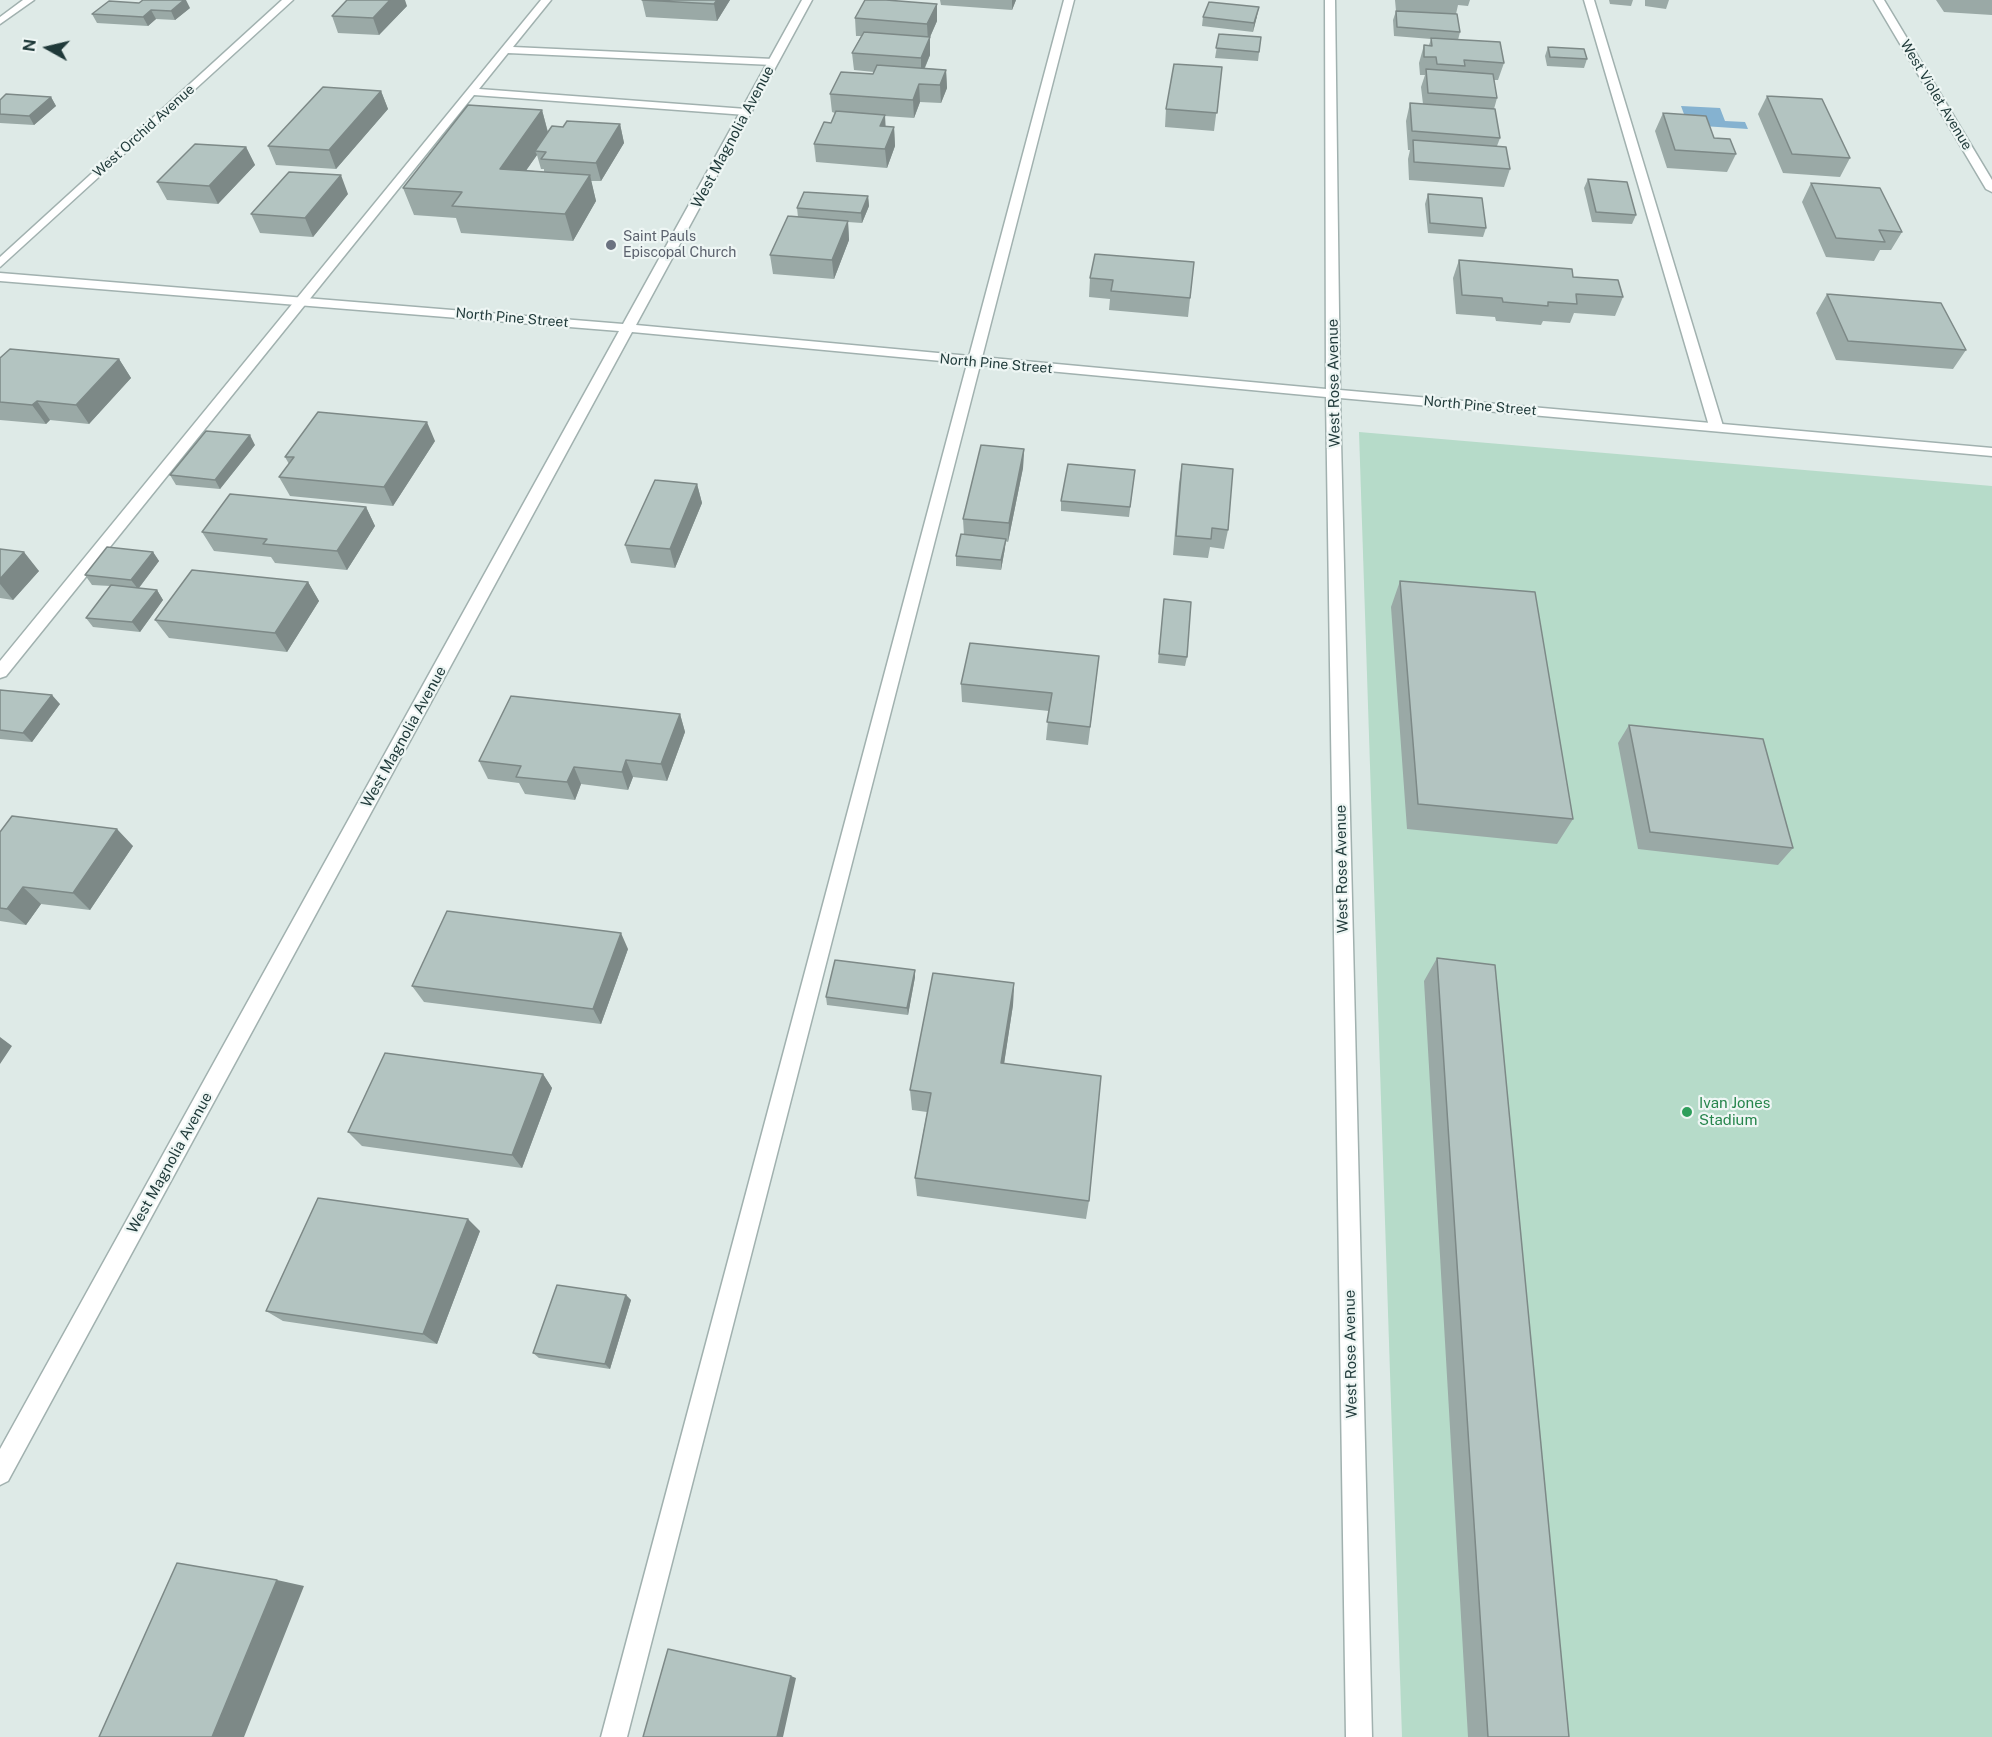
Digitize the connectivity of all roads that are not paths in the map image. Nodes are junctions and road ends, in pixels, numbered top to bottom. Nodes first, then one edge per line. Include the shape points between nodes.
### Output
1 (29, 0) edge
2 (288, 0) edge
3 (546, 0) edge
4 (807, 0) edge
5 (1069, 0) edge
6 (1330, 0) edge
7 (1589, 0) edge
8 (1879, 0) edge
9 (0, 21) edge
10 (506, 50) junction
11 (773, 62) junction
12 (471, 92) junction
13 (746, 112) junction
14 (1992, 189) edge
15 (0, 263) edge
16 (0, 277) edge
17 (303, 300) junction
18 (629, 328) junction
19 (975, 362) junction
20 (1333, 393) junction
21 (1716, 426) junction
22 (1992, 452) edge
23 (0, 672) edge
24 (0, 1473) edge
25 (614, 1737) edge
26 (1359, 1737) edge

1 - 9 street
2 - 15 street, West Orchid Avenue
3 - 10 street
4 - 11 street, West Magnolia Avenue
5 - 19 street
6 - 20 street, West Rose Avenue
7 - 21 street
8 - 14 street, West Violet Avenue
10 - 11 street
10 - 12 street
11 - 13 street, West Magnolia Avenue
12 - 13 street
12 - 17 street
13 - 18 street, West Magnolia Avenue
16 - 17 street, North Pine Street
17 - 18 street, North Pine Street
17 - 23 street
18 - 19 street, North Pine Street
18 - 24 street, West Magnolia Avenue
19 - 20 street, North Pine Street
19 - 25 street
20 - 21 street, North Pine Street
20 - 26 street, West Rose Avenue
21 - 22 street, North Pine Street

